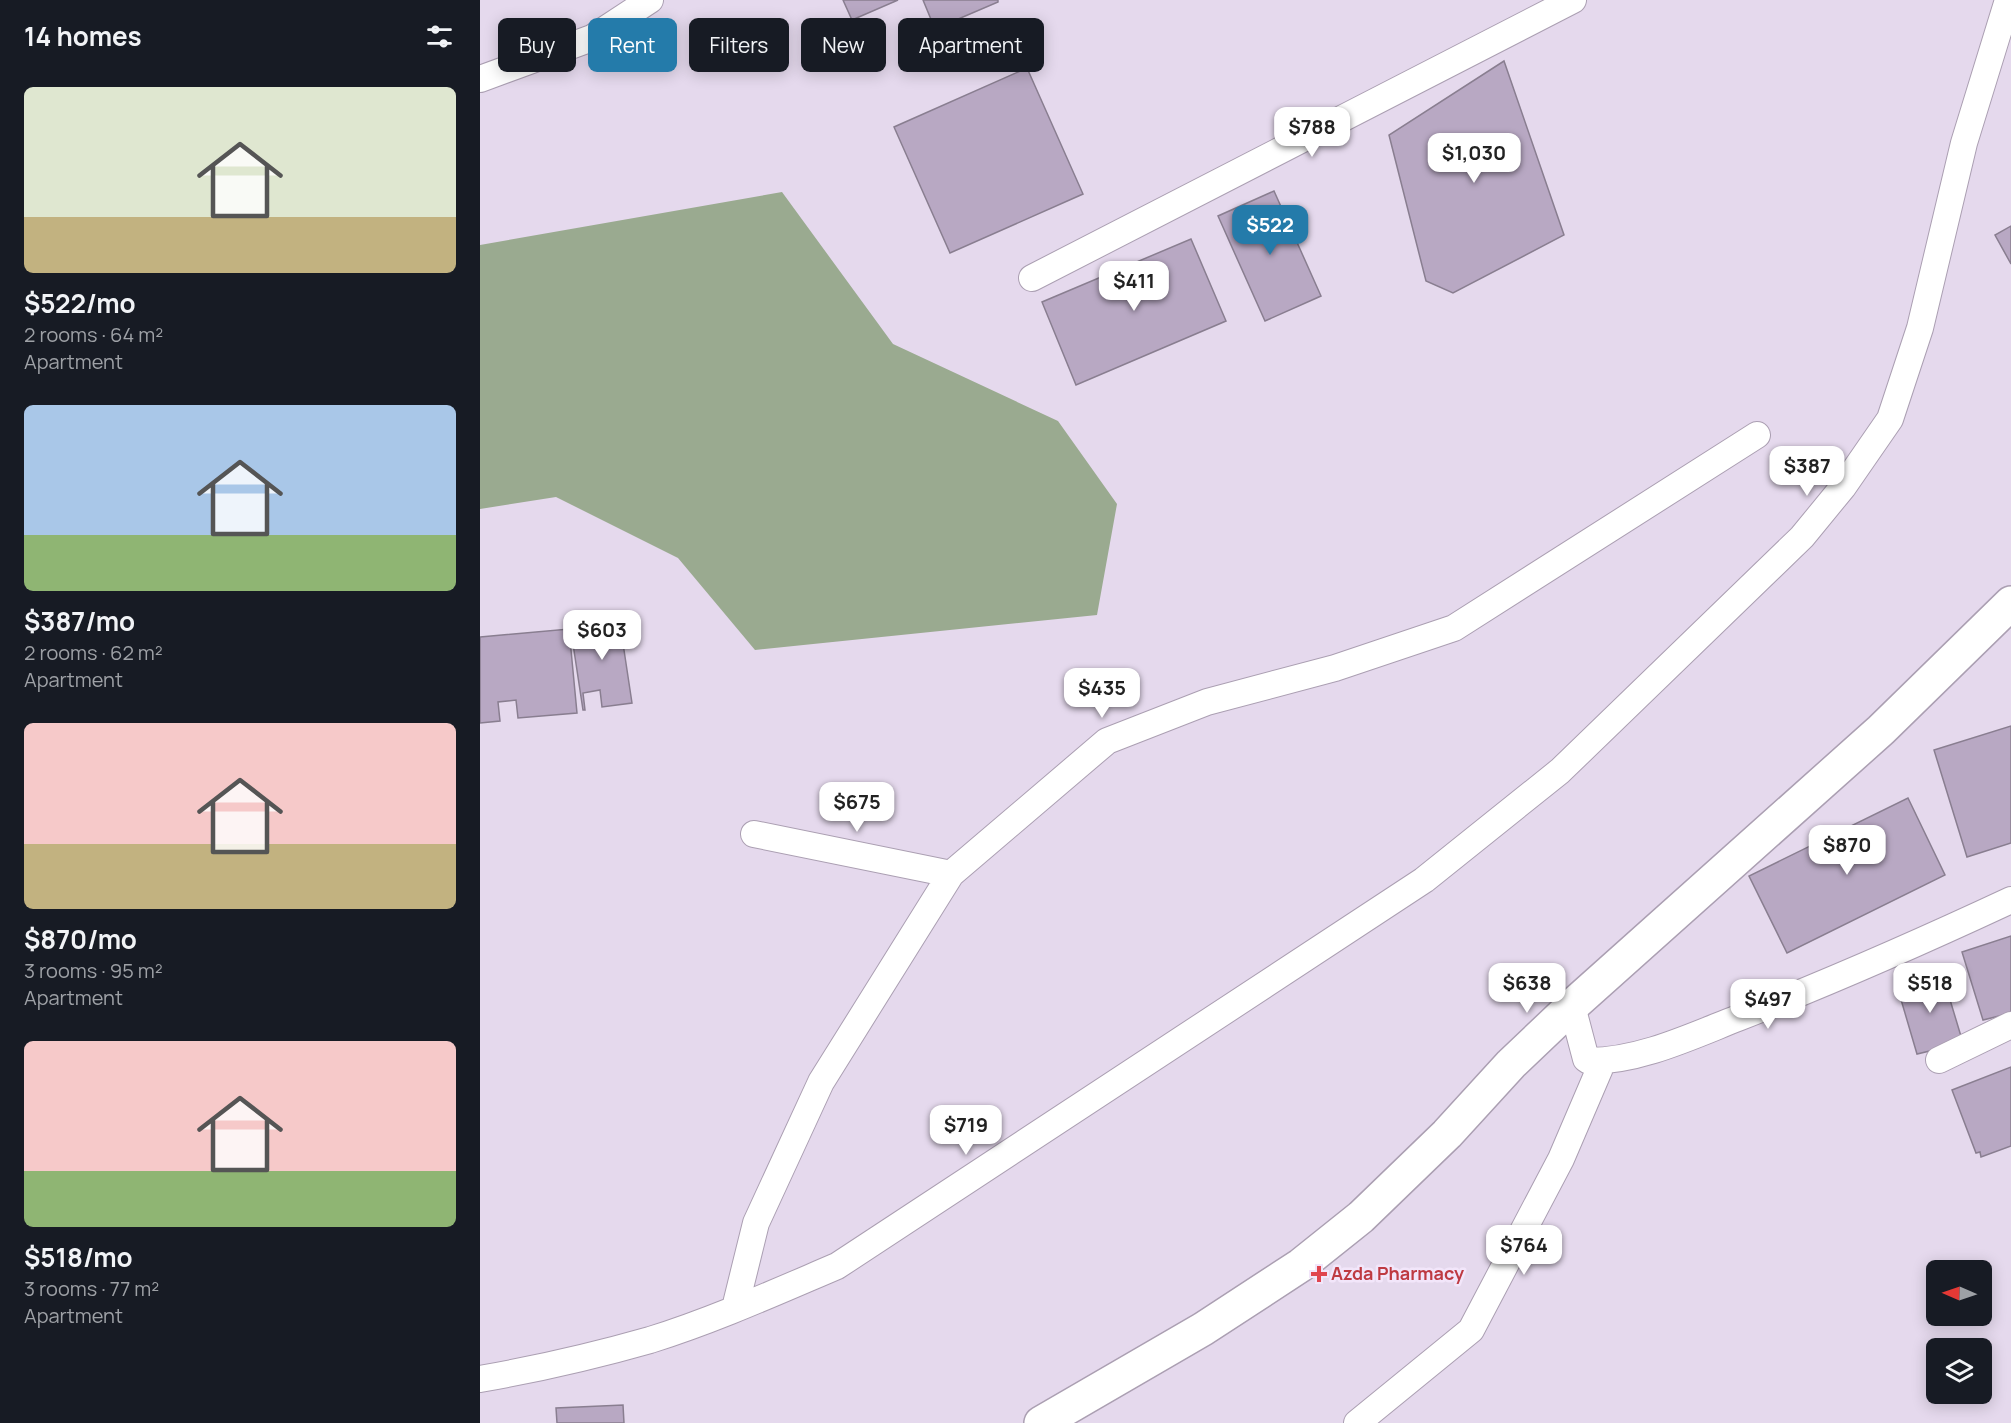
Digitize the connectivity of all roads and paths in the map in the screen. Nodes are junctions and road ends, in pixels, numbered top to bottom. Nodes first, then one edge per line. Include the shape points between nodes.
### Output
1 (650, 0) edge
2 (1573, 0) edge
3 (2008, 0) edge
4 (480, 79) edge
5 (1032, 278) dead end
6 (1757, 435) dead end
7 (2011, 603) edge
8 (754, 834) dead end
9 (951, 874) junction
10 (2011, 900) edge
11 (1572, 1006) junction
12 (2011, 1025) edge
13 (1939, 1060) dead end
14 (1603, 1061) junction
15 (735, 1308) junction
16 (480, 1379) edge
17 (1041, 1423) edge
18 (1357, 1423) edge

1 - 4 street via 592,38
2 - 5 street
3 - 15 street via 1964,142 1920,328 1890,419 1802,537 1560,771 1424,880 837,1266
6 - 9 street via 1454,628 1335,668 1207,702 1107,741
7 - 11 street via 1881,730
8 - 9 street
9 - 15 street via 821,1082 756,1223
10 - 14 street via 1835,980 1661,1046
11 - 14 street via 1586,1059
11 - 17 street via 1361,1217 1300,1265 1203,1329
12 - 13 street
14 - 18 street via 1561,1160 1471,1330
15 - 16 street via 651,1339 548,1367

